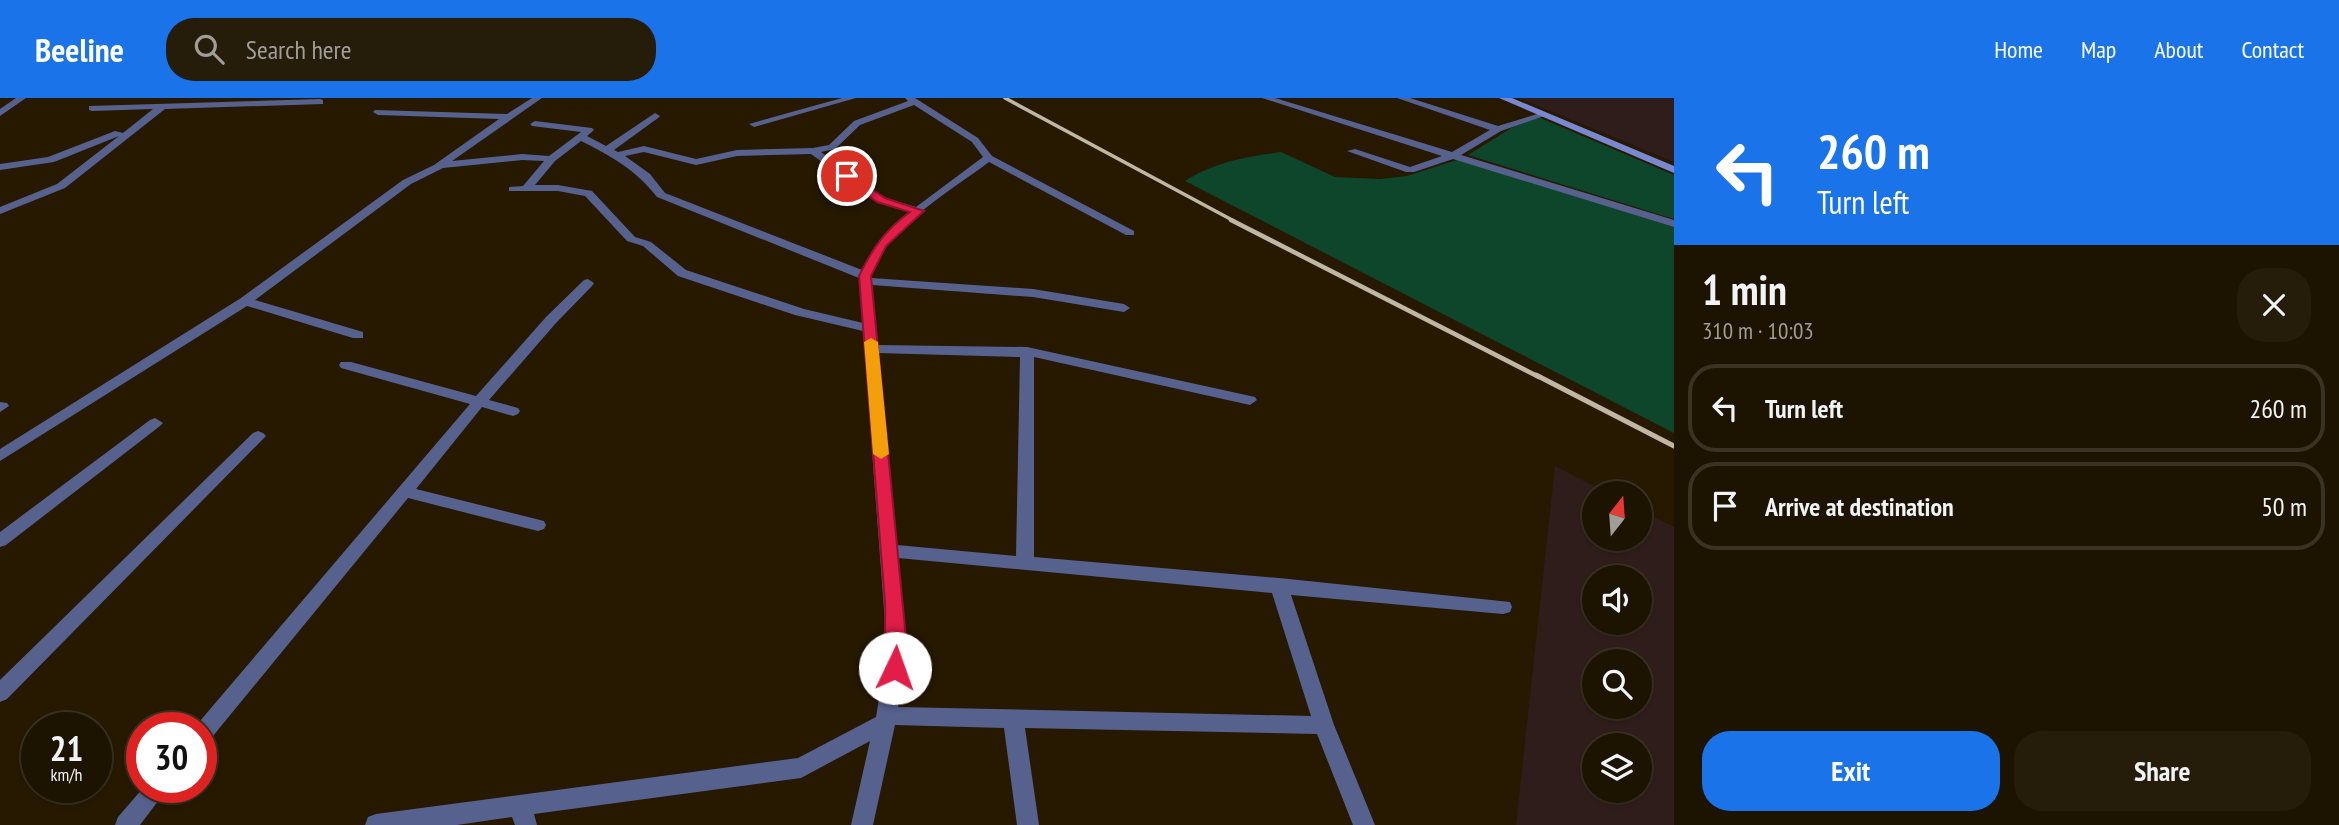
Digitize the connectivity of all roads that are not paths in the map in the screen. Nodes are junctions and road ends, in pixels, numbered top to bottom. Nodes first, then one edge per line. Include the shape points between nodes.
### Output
1 (22, 98) edge
2 (173, 98) edge
3 (394, 98) edge
4 (514, 98) edge
5 (852, 98) edge
6 (1266, 98) edge
7 (1401, 98) edge
8 (1504, 98) edge
9 (537, 99) edge
10 (912, 100) edge
11 (250, 101) edge
12 (320, 102) dead end
13 (164, 106) junction
14 (92, 108) dead end
15 (154, 112) junction
16 (0, 113) edge
17 (1541, 114) junction
18 (655, 116) dead end
19 (509, 117) junction
20 (535, 124) dead end
21 (754, 124) dead end
22 (1498, 129) junction
23 (581, 137) junction
24 (813, 151) junction
25 (1352, 151) dead end
26 (612, 152) junction
27 (1454, 155) junction
28 (988, 158) junction
29 (551, 159) junction
30 (440, 166) junction
31 (0, 167) edge
32 (1674, 170) edge
33 (0, 211) edge
34 (919, 211) junction
35 (1674, 224) edge
36 (1130, 233) dead end
37 (865, 279) junction
38 (588, 283) dead end
39 (245, 302) junction
40 (1124, 308) dead end
41 (870, 328) junction
42 (358, 335) dead end
43 (872, 349) junction
44 (1027, 351) junction
45 (346, 365) dead end
46 (1250, 400) dead end
47 (478, 404) junction
48 (513, 411) dead end
49 (156, 423) dead end
50 (258, 436) dead end
51 (0, 456) edge
52 (407, 492) junction
53 (538, 525) dead end
54 (0, 541) edge
55 (890, 551) junction
56 (1025, 563) junction
57 (1279, 585) junction
58 (1503, 607) dead end
59 (0, 693) edge
60 (217, 716) edge
61 (886, 719) junction
62 (1013, 719) junction
63 (1324, 725) junction
64 (144, 803) edge
65 (523, 815) edge
66 (126, 825) edge
67 (376, 825) edge
68 (862, 825) edge
69 (1028, 825) edge
70 (1364, 825) edge

1 - 16 street
2 - 13 street
3 - 19 street via 374,115
4 - 9 street
5 - 21 street
6 - 27 street
7 - 22 street
8 - 17 main road
9 - 19 street
10 - 24 street via 857,123 832,147
10 - 28 street via 975,140
11 - 12 street
11 - 13 street
13 - 14 street
13 - 15 street
15 - 31 street via 72,153
15 - 33 street via 61,186
17 - 22 street
17 - 32 main road
18 - 26 street
19 - 30 street
20 - 23 street via 589,130
22 - 27 street
23 - 26 street
23 - 29 street
24 - 26 street via 737,153 696,162 645,149
24 - 34 street via 881,200
25 - 27 street via 1405,170
26 - 37 street via 646,176 661,195
27 - 35 street
28 - 34 street
28 - 36 street
29 - 30 street via 522,157
29 - 41 street via 519,189 588,193 631,239 647,244 682,272 800,312
30 - 39 street via 407,183
34 - 37 street via 880,245
37 - 40 street via 1033,293
37 - 41 street
38 - 47 street
39 - 42 street
39 - 51 street
41 - 43 street
43 - 44 street
43 - 55 street
44 - 46 street
44 - 56 street
45 - 47 street
47 - 48 street
47 - 52 street
49 - 54 street
50 - 59 street
52 - 53 street
52 - 60 street
55 - 56 street
55 - 61 street via 897,649
56 - 57 street
57 - 58 street
57 - 63 street
61 - 62 street
61 - 65 street via 801,768
61 - 68 street
62 - 63 street
62 - 69 street
63 - 70 street
64 - 66 street
65 - 67 street

